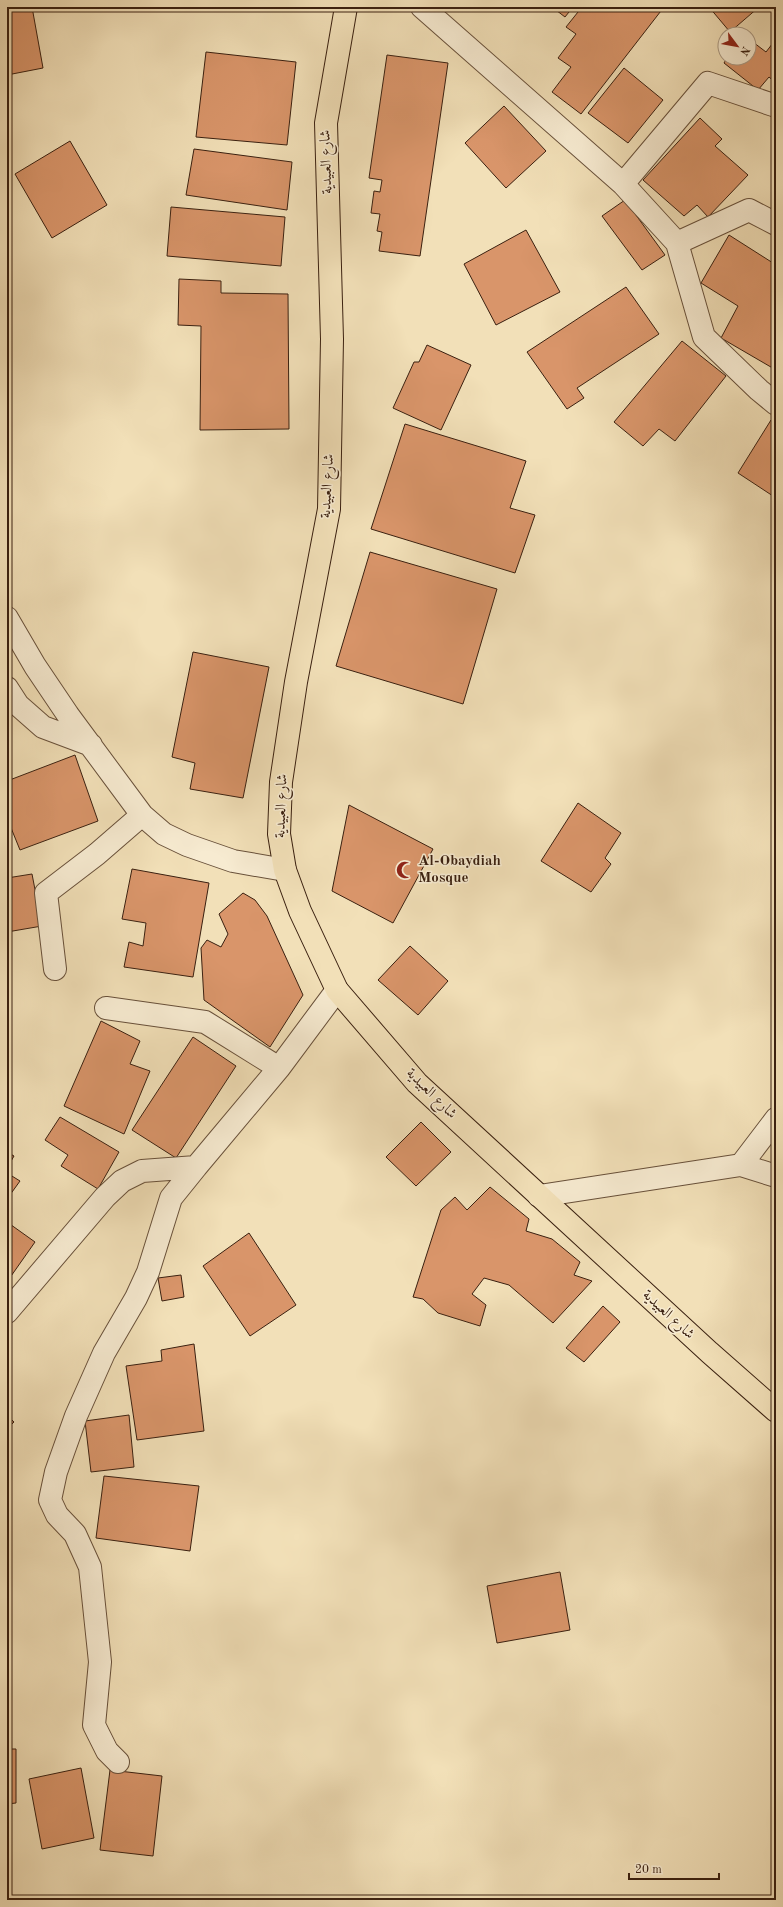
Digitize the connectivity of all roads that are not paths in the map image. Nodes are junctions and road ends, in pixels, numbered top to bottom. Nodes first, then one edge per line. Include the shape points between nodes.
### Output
1 (346, 7) edge
2 (422, 7) edge
3 (776, 106) edge
4 (623, 184) junction
5 (776, 224) edge
6 (677, 242) junction
7 (776, 404) edge
8 (7, 618) edge
9 (7, 688) edge
10 (91, 745) junction
11 (142, 814) junction
12 (285, 870) junction
13 (55, 969) dead end
14 (337, 990) junction
15 (106, 1008) dead end
16 (279, 1068) junction
17 (776, 1119) edge
18 (741, 1165) junction
19 (196, 1167) junction
20 (776, 1176) edge
21 (539, 1196) junction
22 (7, 1312) edge
23 (776, 1411) edge
24 (118, 1762) dead end

1 - 12 main road, شارع العبيدية via 326,123 332,339 329,509 296,682 281,782 279,834
2 - 4 street
3 - 4 street via 708,84
4 - 6 street
5 - 6 street via 749,210
6 - 7 street via 704,337
8 - 10 street via 35,666
9 - 10 street via 18,705 43,727
10 - 11 street
11 - 12 street via 164,834 188,845 233,861
11 - 13 street via 97,854 46,893
12 - 14 main road, شارع العبيدية via 300,911
14 - 16 street
14 - 21 main road, شارع العبيدية via 417,1083
15 - 16 street via 205,1022
16 - 19 street
17 - 18 street
18 - 20 street
18 - 21 street
19 - 22 street via 142,1172 122,1182 104,1197
19 - 24 street via 171,1198 148,1272 104,1353 76,1416 56,1472 50,1500 57,1515 75,1534 90,1567 100,1662 94,1725 108,1751
21 - 23 main road, شارع العبيدية

